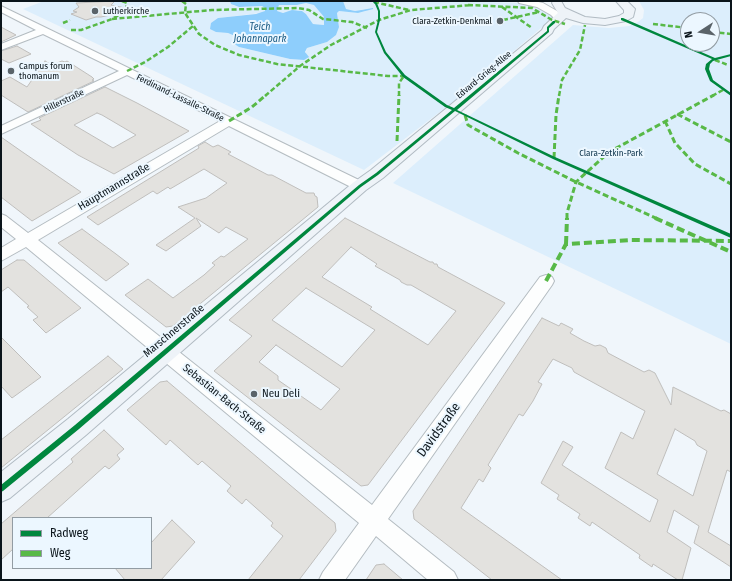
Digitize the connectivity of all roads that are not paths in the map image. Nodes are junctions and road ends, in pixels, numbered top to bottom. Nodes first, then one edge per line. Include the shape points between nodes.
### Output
1 (522, 1) edge
2 (538, 1) edge
3 (621, 1) edge
4 (1, 8) edge
5 (560, 9) edge
6 (578, 18) junction
7 (44, 30) junction
8 (548, 31) junction
9 (1, 47) edge
10 (127, 71) junction
11 (229, 121) junction
12 (1, 130) edge
13 (360, 186) junction
14 (1, 219) edge
15 (26, 239) junction
16 (1, 254) edge
17 (546, 281) dead end
18 (166, 351) junction
19 (1, 490) edge
20 (373, 521) junction
21 (331, 580) edge
22 (446, 580) edge

1 - 5 street via 540,5 554,13
2 - 5 street
3 - 6 main road via 628,6 630,12 622,19 605,22
4 - 7 street, Ferdinand-Lassalle-Straße
5 - 6 main road
5 - 8 main road, Edvard-Grieg-Allee
6 - 8 main road, Edvard-Grieg-Allee
7 - 9 street
7 - 10 street, Ferdinand-Lassalle-Straße
8 - 13 main road, Edvard-Grieg-Allee
10 - 11 street, Ferdinand-Lassalle-Straße
10 - 12 street, Hillerstraße
11 - 13 street, Ferdinand-Lassalle-Straße
11 - 15 street, Hauptmannstraße
13 - 18 main road, Marschnerstraße
14 - 15 street, Sebastian-Bach-Straße
15 - 16 street, Hauptmannstraße
15 - 18 street, Sebastian-Bach-Straße
17 - 20 street, Davidstraße
18 - 19 main road, Marschnerstraße
18 - 20 street, Sebastian-Bach-Straße
20 - 21 street, Davidstraße
20 - 22 street, Sebastian-Bach-Straße

